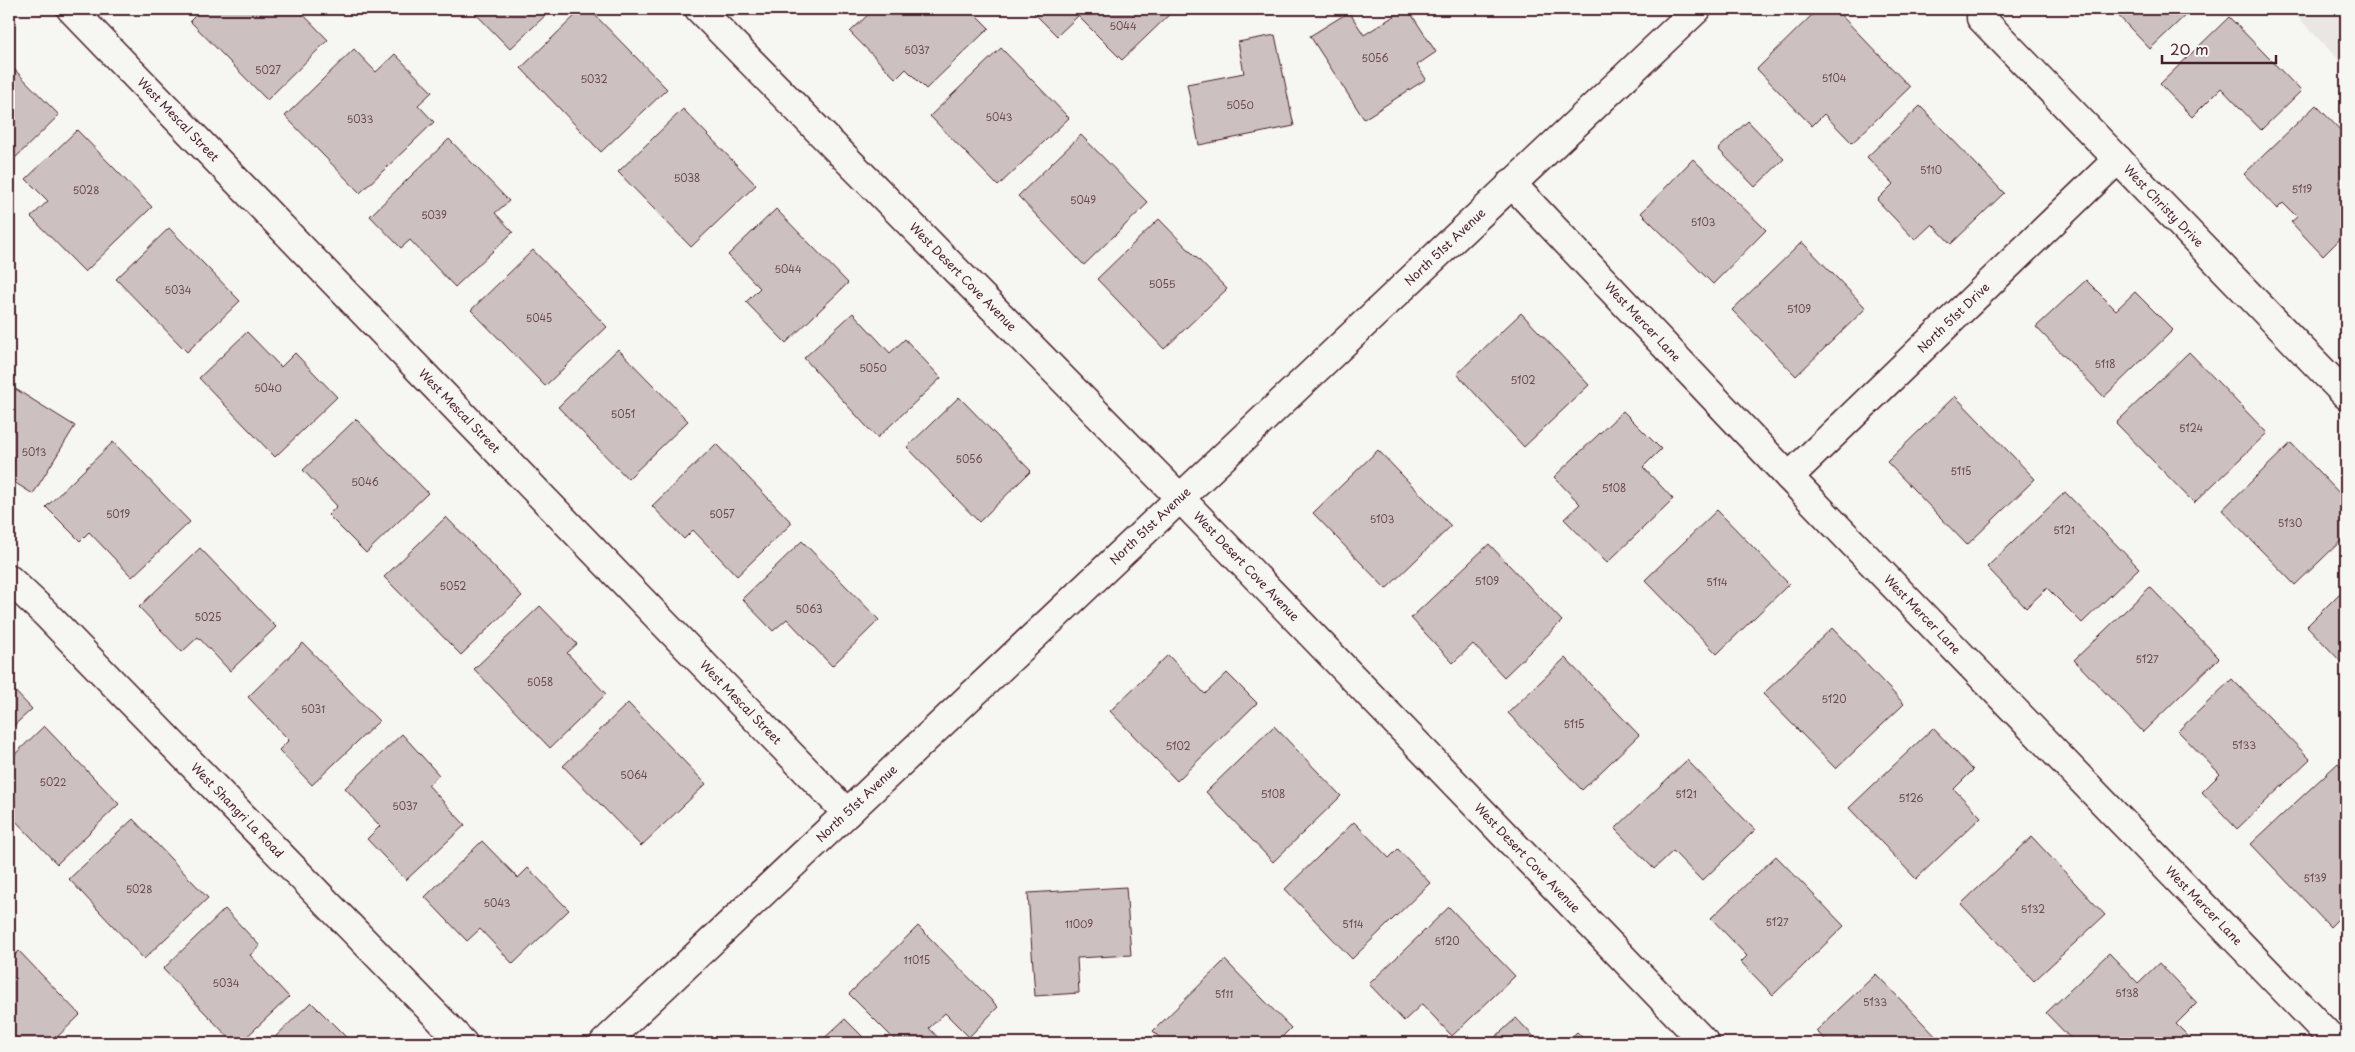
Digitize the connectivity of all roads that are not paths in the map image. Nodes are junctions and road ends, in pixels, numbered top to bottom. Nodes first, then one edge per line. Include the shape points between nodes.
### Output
1 (71, 9) edge
2 (700, 9) edge
3 (1697, 9) edge
4 (1981, 18) dead end
5 (2118, 159) junction
6 (1511, 183) junction
7 (2346, 395) edge
8 (1789, 477) junction
9 (1180, 498) junction
10 (9, 579) edge
11 (847, 813) junction
12 (463, 1043) edge
13 (604, 1043) edge
14 (1705, 1043) edge
15 (2336, 1043) edge

1 - 11 street, West Mescal Street
2 - 9 street, West Desert Cove Avenue
3 - 6 street, North 51st Avenue
4 - 5 street, West Christy Drive
5 - 7 street, West Christy Drive
5 - 8 street, North 51st Drive
6 - 8 street, West Mercer Lane
6 - 9 street, North 51st Avenue
8 - 15 street, West Mercer Lane
9 - 11 street, North 51st Avenue
9 - 14 street, West Desert Cove Avenue
10 - 12 street, West Shangri La Road
11 - 13 street, North 51st Avenue

